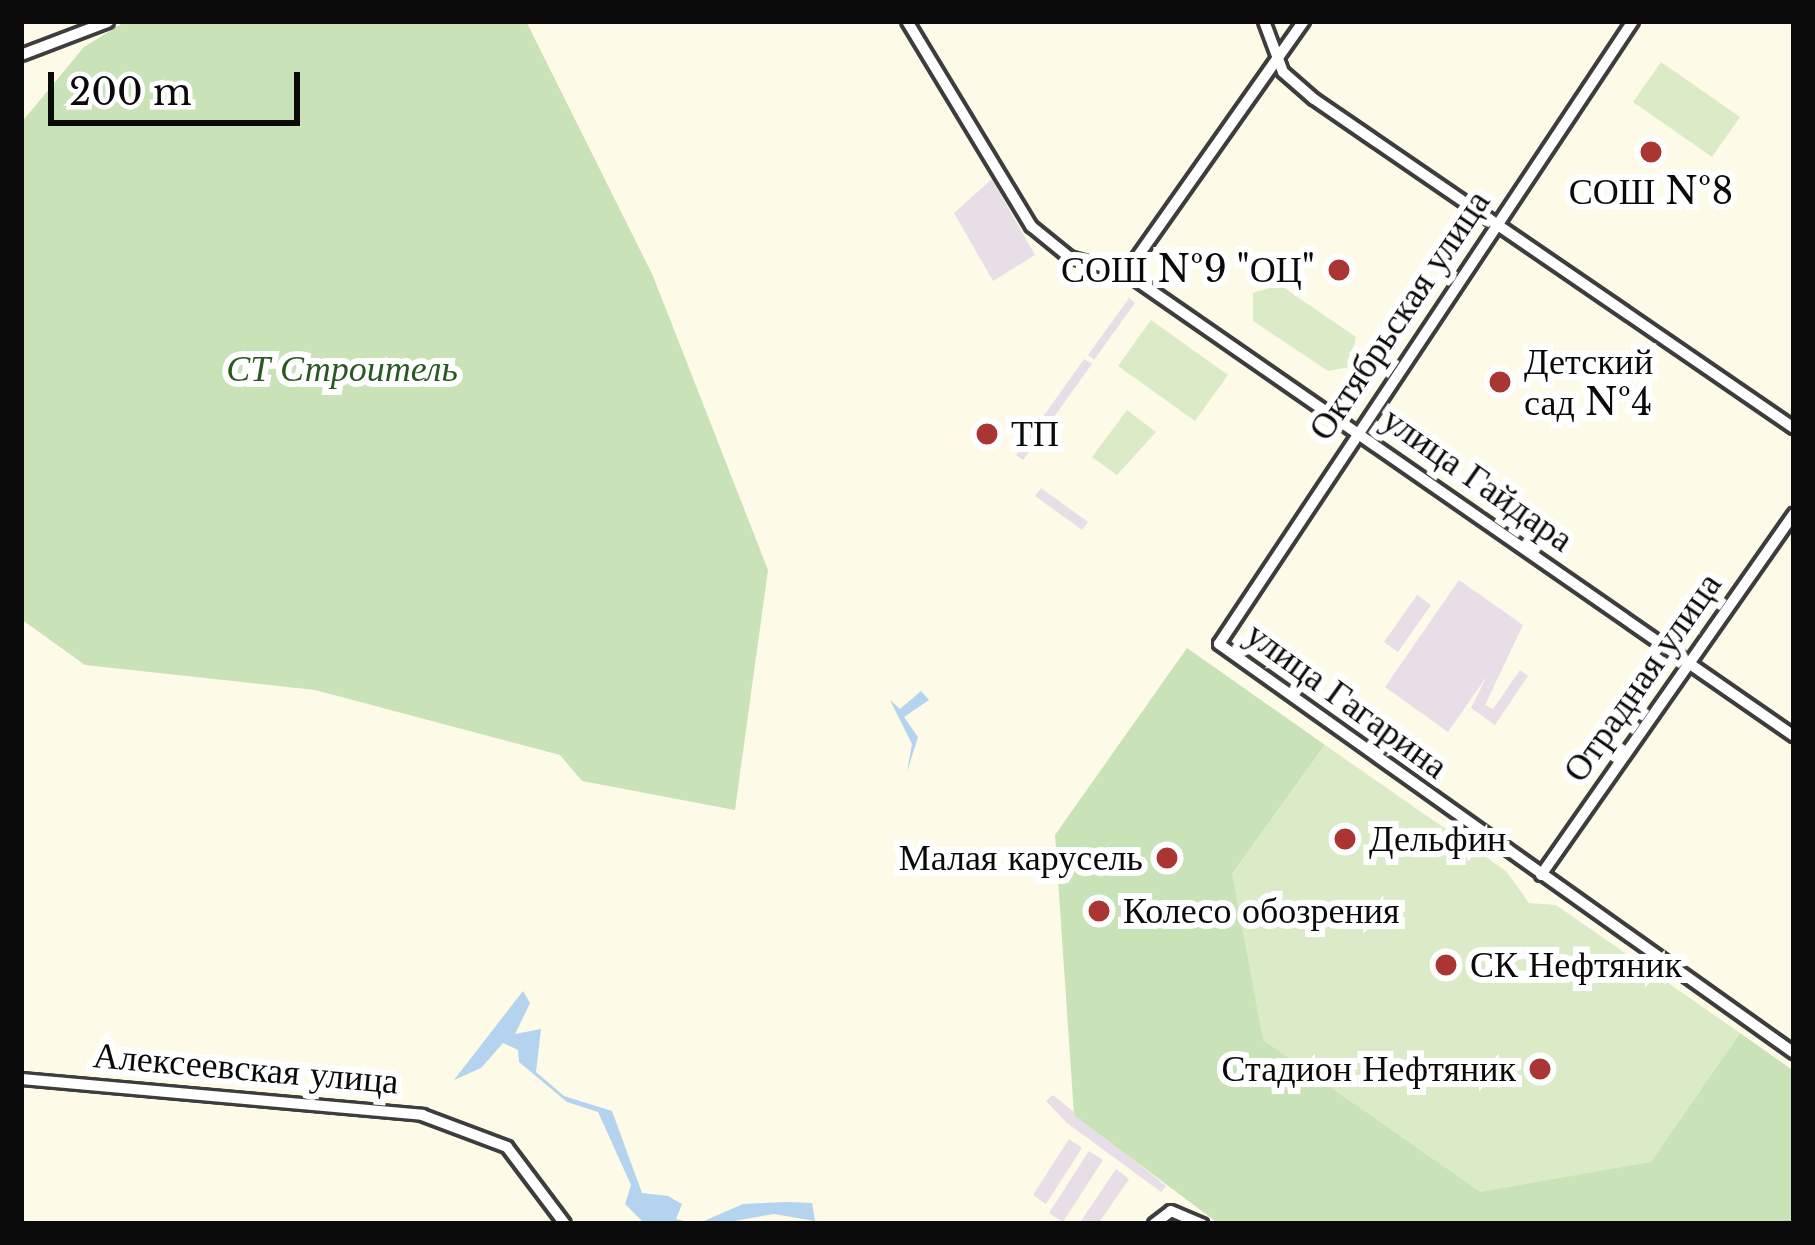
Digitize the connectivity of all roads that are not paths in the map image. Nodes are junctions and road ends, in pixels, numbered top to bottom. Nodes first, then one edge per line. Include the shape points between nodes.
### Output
1 (907, 21) edge
2 (1264, 21) edge
3 (1304, 21) edge
4 (1633, 21) edge
5 (108, 22) edge
6 (21, 55) edge
7 (1276, 60) junction
8 (1498, 224) junction
9 (1126, 273) junction
10 (1794, 428) edge
11 (1358, 431) junction
12 (1794, 514) edge
13 (1219, 644) joint
14 (1688, 661) junction
15 (1794, 736) edge
16 (1540, 875) junction
17 (1794, 1053) edge
18 (21, 1079) edge
19 (565, 1224) edge
20 (1154, 1224) edge
21 (1202, 1224) edge

1 - 9 street, улица Гайдара via 1031,226 1069,257
2 - 7 street
3 - 7 street
4 - 8 street, Октябрьская улица
5 - 6 street
7 - 8 street via 1314,100
7 - 9 street
8 - 10 street
8 - 11 street, Октябрьская улица
9 - 11 street, улица Гайдара
11 - 13 street, Октябрьская улица
11 - 14 street, улица Гайдара
12 - 14 street, Отрадная улица
13 - 16 street, улица Гагарина
14 - 15 street, улица Гайдара
14 - 16 street, Отрадная улица
16 - 17 street, улица Гагарина
18 - 19 street, Алексеевская улица via 422,1114 507,1147
20 - 21 street via 1171,1211

